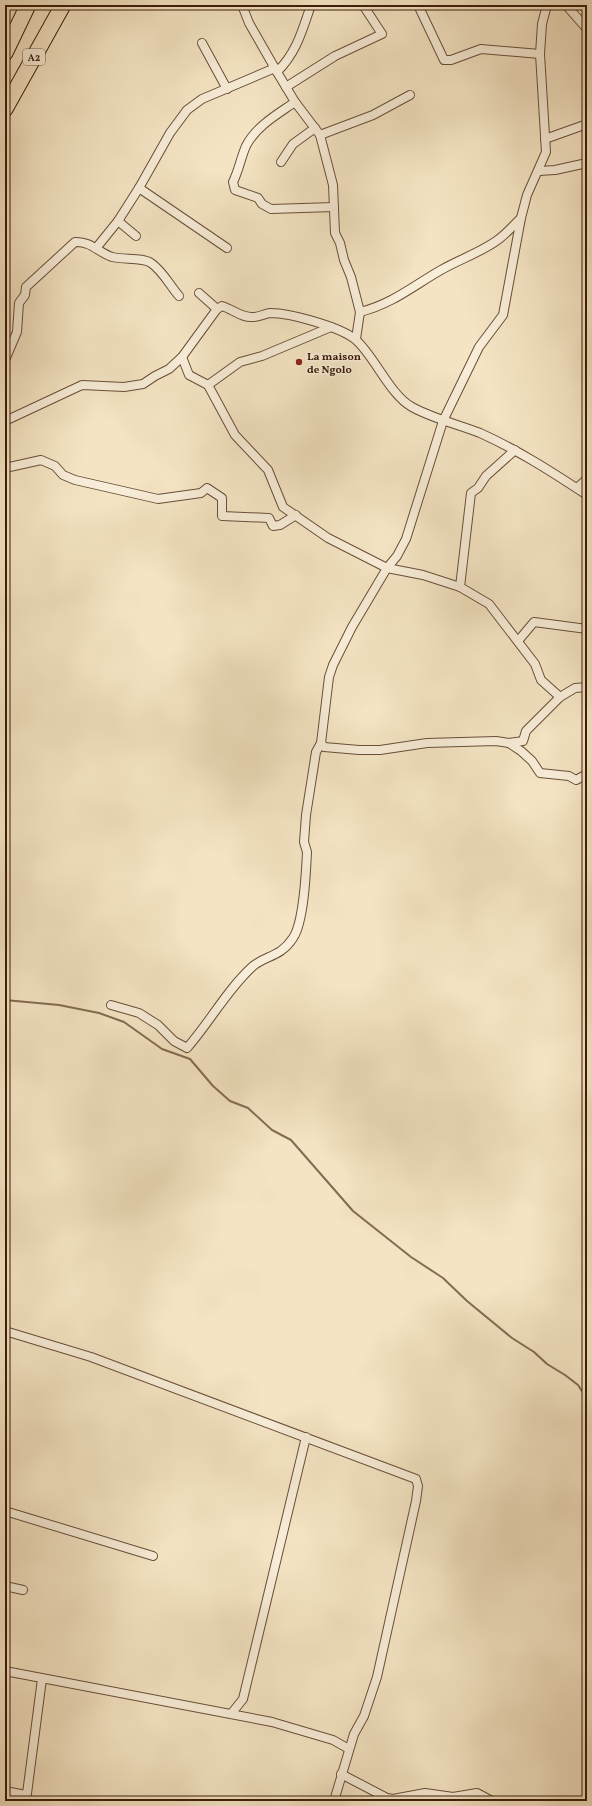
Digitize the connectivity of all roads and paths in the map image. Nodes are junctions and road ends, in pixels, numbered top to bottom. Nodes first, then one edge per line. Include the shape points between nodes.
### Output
1 (28, 5) edge
2 (63, 5) edge
3 (242, 5) edge
4 (311, 5) edge
5 (364, 5) edge
6 (418, 5) edge
7 (547, 5) edge
8 (566, 5) edge
9 (587, 29) edge
10 (202, 42) dead end
11 (5, 54) edge
12 (540, 54) junction
13 (276, 70) junction
14 (286, 87) junction
15 (227, 89) junction
16 (410, 95) dead end
17 (295, 102) junction
18 (5, 109) edge
19 (587, 124) edge
20 (318, 132) junction
21 (545, 138) junction
22 (281, 162) dead end
23 (587, 163) edge
24 (538, 171) junction
25 (139, 188) junction
26 (334, 207) junction
27 (521, 218) junction
28 (118, 221) junction
29 (136, 236) dead end
30 (97, 247) junction
31 (227, 248) dead end
32 (198, 294) dead end
33 (179, 296) dead end
34 (217, 309) junction
35 (257, 310) dead end
36 (360, 312) junction
37 (252, 318) junction
38 (331, 327) junction
39 (356, 339) junction
40 (182, 357) junction
41 (5, 360) edge
42 (208, 385) junction
43 (5, 421) edge
44 (443, 421) junction
45 (515, 450) junction
46 (5, 468) edge
47 (587, 479) edge
48 (577, 488) junction
49 (587, 495) edge
50 (296, 515) junction
51 (387, 568) junction
52 (460, 587) junction
53 (587, 629) edge
54 (516, 639) junction
55 (587, 687) edge
56 (560, 697) junction
57 (321, 743) junction
58 (509, 743) junction
59 (587, 774) edge
60 (111, 1005) dead end
61 (5, 1331) edge
62 (306, 1437) junction
63 (5, 1511) edge
64 (153, 1556) dead end
65 (5, 1586) edge
66 (23, 1590) dead end
67 (5, 1671) edge
68 (42, 1679) junction
69 (232, 1714) junction
70 (348, 1749) junction
71 (341, 1774) junction
72 (5, 1791) edge
73 (26, 1798) edge
74 (334, 1801) edge
75 (492, 1801) edge

1 - 11 highway, A2
2 - 18 highway, A2
3 - 13 street via 249,23
4 - 13 street via 297,46 289,59
5 - 14 street via 382,34 335,56
6 - 12 street via 446,61 482,49
7 - 12 street via 542,24
8 - 9 street
10 - 15 street
12 - 21 street
13 - 14 street
13 - 15 street
14 - 17 street
15 - 25 street via 202,99 187,110 170,133
16 - 20 street via 373,115
17 - 20 street
17 - 26 street via 253,135 246,146 233,182 235,190 258,198 271,209
19 - 21 street
20 - 22 street via 293,144
20 - 26 street via 333,185
21 - 24 street via 546,152
23 - 24 street
24 - 27 street via 527,195
25 - 28 street
25 - 31 street
26 - 36 street via 335,233
27 - 36 street via 499,240 441,270 390,301
27 - 44 street via 503,315 479,348
28 - 29 street
28 - 30 street
30 - 33 street via 110,256 150,262
30 - 41 street via 74,242 26,287 25,295 19,303 16,332
32 - 34 street
34 - 37 street via 222,306
34 - 40 street
35 - 37 street
36 - 39 street
37 - 38 street via 272,313 297,316
38 - 39 street
38 - 42 street via 262,356 240,362
39 - 44 street via 397,393 411,407
40 - 42 street via 189,375
40 - 43 street via 169,369 143,384 124,387 82,385
42 - 50 street via 235,435 268,470 283,507
44 - 45 street
44 - 51 street via 406,539
45 - 48 street
45 - 52 street via 471,493
46 - 50 street via 41,460 75,480 158,499 201,493 207,488 222,498 222,516 269,518 273,526 280,525
47 - 48 street
48 - 49 street
50 - 51 street via 328,538
51 - 52 street via 423,575
51 - 57 street via 352,627 331,671
52 - 54 street via 489,604
53 - 54 street via 534,622
54 - 56 street via 535,664 541,680
55 - 56 street via 575,688
56 - 58 street via 526,731 523,741
57 - 58 street via 324,747 380,750 427,744 496,741
57 - 60 street via 316,752 306,815 304,842 307,852 300,924 282,952 253,966 229,992 187,1048 174,1041 158,1025 139,1013
58 - 59 street via 532,761 540,773 569,776 576,780
61 - 62 street via 91,1357
62 - 69 street via 243,1699
62 - 70 street via 416,1479 418,1486 377,1676 364,1716
63 - 64 street
65 - 66 street
67 - 68 street
68 - 69 street
68 - 73 street
69 - 70 street via 272,1722 333,1740
70 - 71 street
71 - 74 street
71 - 75 street via 387,1798 425,1793 453,1797 477,1793
72 - 73 street

